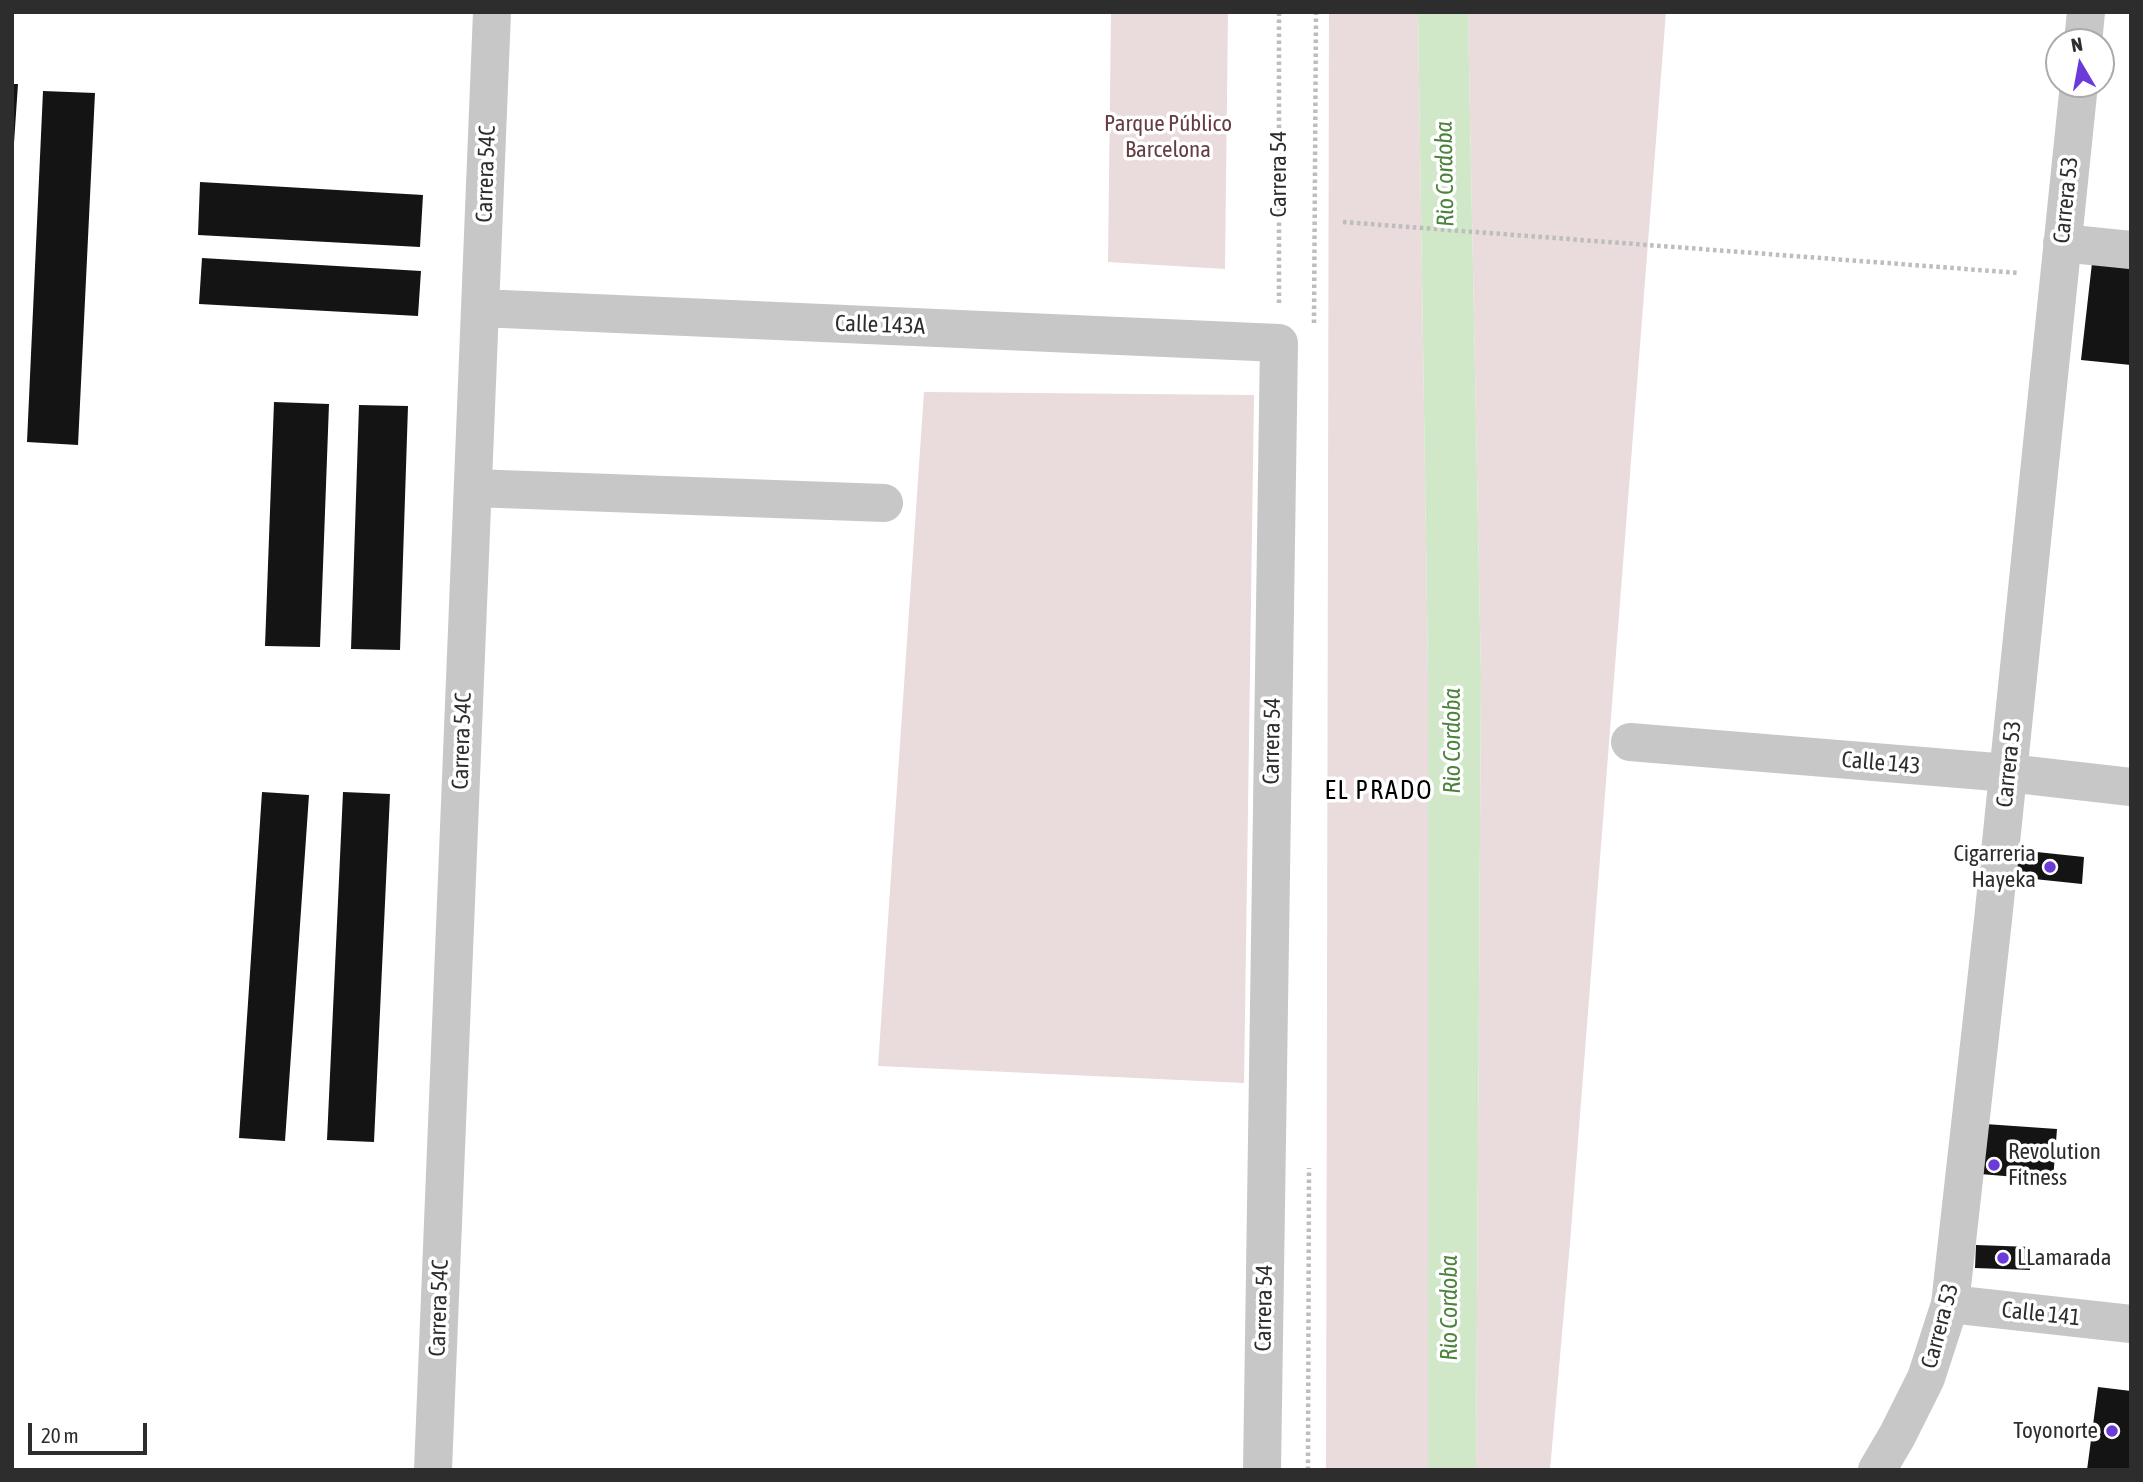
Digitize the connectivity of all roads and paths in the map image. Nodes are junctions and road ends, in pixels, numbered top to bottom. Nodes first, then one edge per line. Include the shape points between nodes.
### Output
1 (492, 12) edge
2 (1279, 12) edge
3 (2077, 98) edge
4 (1343, 222) dead end
5 (2131, 250) edge
6 (2060, 260) junction
7 (480, 308) junction
8 (1279, 343) junction
9 (473, 488) junction
10 (884, 503) dead end
11 (1630, 743) dead end
12 (2008, 773) junction
13 (2131, 787) edge
14 (1950, 1304) junction
15 (2131, 1324) edge
16 (433, 1470) edge
17 (1262, 1470) edge
18 (1877, 1470) edge

1 - 7 street, Carrera 54C
2 - 8 path, Carrera 54
3 - 6 street, Carrera 53
4 - 6 path via 1505,236
5 - 6 street
6 - 12 street, Carrera 53
7 - 8 street, Calle 143A
7 - 9 street, Carrera 54C
8 - 17 street, Carrera 54
9 - 10 street
9 - 16 street, Carrera 54C
11 - 12 street, Calle 143
12 - 13 street, Calle 143
12 - 14 street, Carrera 53
14 - 15 street, Calle 141
14 - 18 street, Carrera 53 via 1926,1378

